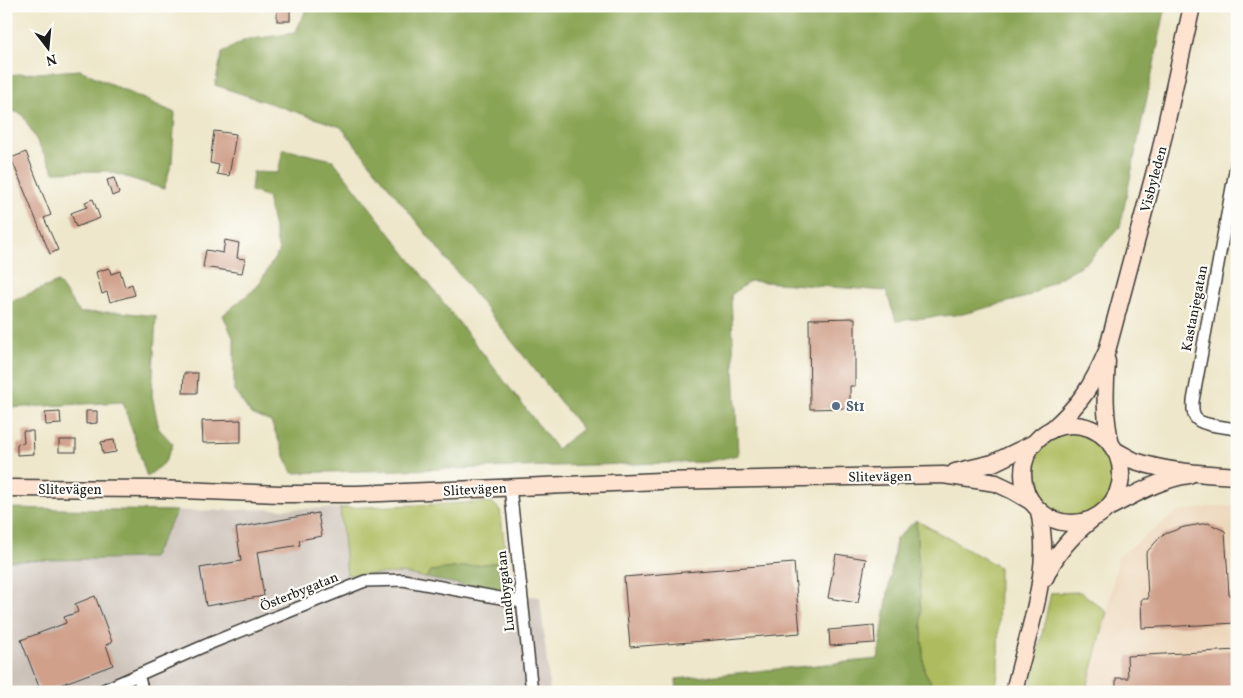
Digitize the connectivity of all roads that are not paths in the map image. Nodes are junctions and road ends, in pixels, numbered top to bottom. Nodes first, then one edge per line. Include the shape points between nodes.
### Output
1 (1192, 6) edge
2 (1237, 160) edge
3 (1107, 351) junction
4 (1237, 429) edge
5 (1051, 430) junction
6 (1034, 443) junction
7 (1113, 447) junction
8 (1199, 474) junction
9 (943, 475) junction
10 (1237, 476) edge
11 (6, 488) edge
12 (510, 488) junction
13 (1035, 506) junction
14 (1099, 514) junction
15 (1038, 594) junction
16 (522, 602) junction
17 (138, 675) junction
18 (99, 692) edge
19 (143, 692) edge
20 (532, 692) edge
21 (1014, 692) edge

1 - 3 main road, Visbyleden via 1160,152
2 - 4 street, Kastanjegatan via 1192,401 1198,420 1204,424
3 - 5 main road, Visbyleden via 1086,394
3 - 7 main road, Visbyleden via 1104,399 1107,429
5 - 6 main road
5 - 7 main road via 1067,425 1084,426 1099,433
6 - 9 main road, Slitevägen via 993,463
6 - 13 main road via 1026,457 1023,472 1025,488
7 - 8 main road via 1134,460
7 - 14 main road via 1120,465 1120,481 1116,497
8 - 10 main road
8 - 14 main road via 1157,484
9 - 12 main road, Slitevägen
9 - 13 main road, Slitevägen via 996,483
11 - 12 main road, Slitevägen via 280,494
12 - 16 street, Lundbygatan
13 - 14 main road via 1062,522 1077,523
13 - 15 main road via 1043,550
14 - 15 main road via 1070,538 1059,552
15 - 21 main road
16 - 17 street, Österbygatan via 403,580 365,581
16 - 20 street, Lundbygatan
17 - 18 street, Österbygatan
17 - 19 street

